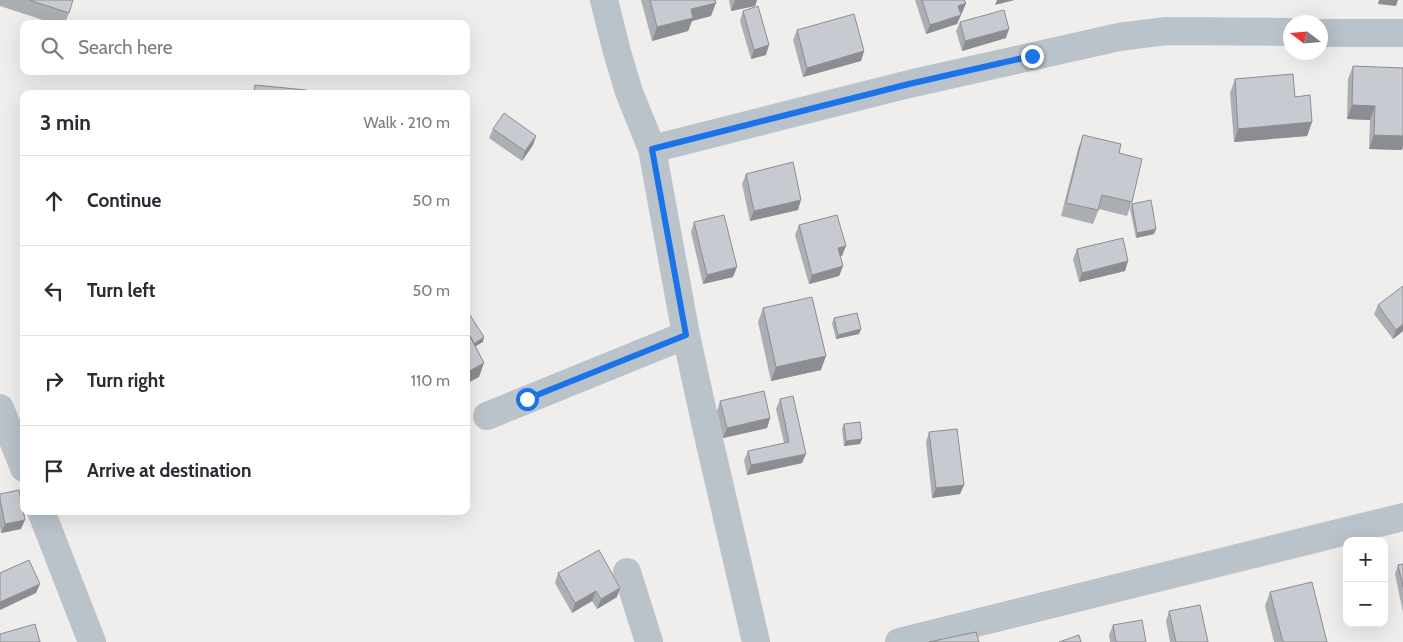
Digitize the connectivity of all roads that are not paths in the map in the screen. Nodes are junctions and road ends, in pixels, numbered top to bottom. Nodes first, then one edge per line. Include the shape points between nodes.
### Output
1 (604, 0) edge
2 (1283, 32) edge
3 (1328, 33) edge
4 (1403, 33) edge
5 (652, 149) junction
6 (686, 335) junction
7 (0, 408) edge
8 (487, 416) dead end
9 (20, 458) edge
10 (42, 515) edge
11 (1403, 517) edge
12 (627, 572) dead end
13 (92, 642) edge
14 (649, 642) edge
15 (756, 642) edge
16 (898, 642) edge

1 - 5 street via 628,92
2 - 5 street via 1166,31 1119,37 909,84
3 - 4 street
5 - 6 street
6 - 8 street
6 - 15 street
7 - 9 street
10 - 13 street
11 - 16 street
12 - 14 street

